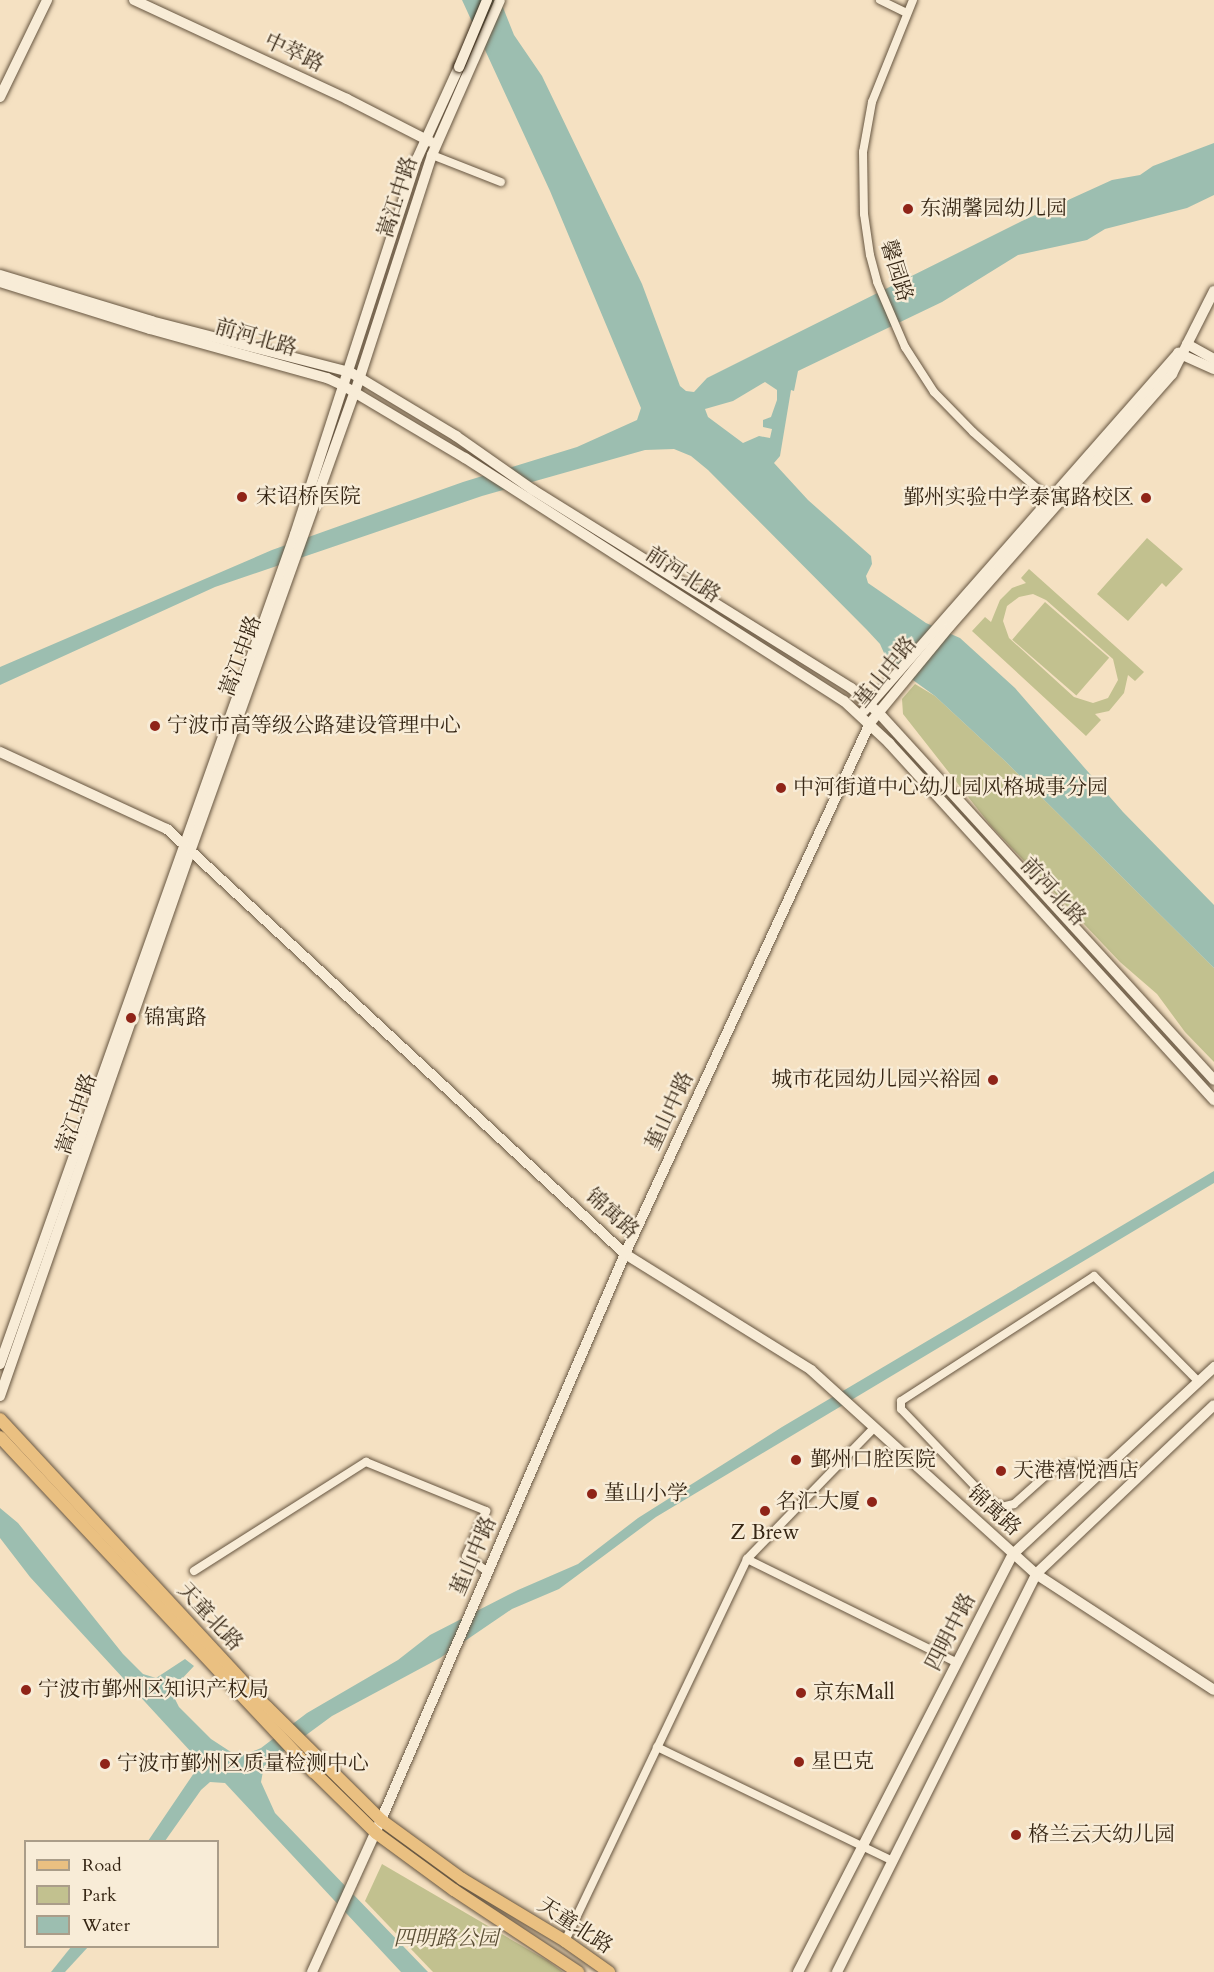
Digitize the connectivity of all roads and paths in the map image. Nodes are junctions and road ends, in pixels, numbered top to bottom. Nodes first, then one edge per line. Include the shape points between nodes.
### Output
1 (47, 0) edge
2 (134, 0) edge
3 (487, 0) edge
4 (500, 0) edge
5 (880, 0) edge
6 (913, 0) edge
7 (907, 13) junction
8 (463, 70) junction
9 (0, 97) edge
10 (425, 140) junction
11 (434, 150) junction
12 (501, 182) dead end
13 (0, 274) edge
14 (0, 282) edge
15 (1214, 291) edge
16 (1187, 344) junction
17 (1180, 354) junction
18 (1214, 358) edge
19 (1214, 369) edge
20 (350, 372) junction
21 (360, 378) junction
22 (344, 386) junction
23 (356, 392) junction
24 (1049, 500) junction
25 (300, 534) junction
26 (946, 623) junction
27 (874, 709) junction
28 (860, 715) junction
29 (870, 723) junction
30 (0, 752) edge
31 (188, 847) junction
32 (1214, 1080) edge
33 (1214, 1100) edge
34 (626, 1254) junction
35 (0, 1364) edge
36 (1214, 1367) edge
37 (1198, 1381) junction
38 (0, 1396) edge
39 (1214, 1405) edge
40 (0, 1419) edge
41 (873, 1429) junction
42 (0, 1437) edge
43 (1091, 1482) junction
44 (1013, 1554) junction
45 (747, 1559) junction
46 (194, 1570) dead end
47 (488, 1572) junction
48 (1036, 1574) junction
49 (957, 1663) junction
50 (1214, 1690) edge
51 (657, 1747) junction
52 (302, 1750) junction
53 (381, 1821) junction
54 (376, 1833) junction
55 (863, 1846) junction
56 (893, 1861) junction
57 (565, 1941) junction
58 (312, 1972) edge
59 (578, 1972) edge
60 (609, 1972) edge
61 (798, 1972) edge
62 (837, 1972) edge

1 - 9 main road
2 - 10 main road, 中萃路 via 347,99
3 - 8 main road, 嵩江中路, bridge
4 - 8 main road, 嵩江中路
5 - 7 street
6 - 7 street, 馨园路
7 - 24 street, 馨园路 via 872,102 863,152 864,214 877,282 904,347 934,392
8 - 10 main road, 嵩江中路
8 - 11 main road, 嵩江中路
10 - 11 main road, 中萃路
10 - 20 main road, 嵩江中路
11 - 12 street
11 - 21 main road, 嵩江中路
13 - 20 main road, 前河北路 via 151,321
14 - 22 main road, 前河北路
15 - 16 main road, 堇山中路
16 - 17 main road, 堇山中路
16 - 18 main road
17 - 19 main road
17 - 24 main road, 堇山中路
17 - 26 main road, 堇山中路 via 1172,374
20 - 21 main road, 前河北路
20 - 22 main road, 嵩江中路
21 - 23 main road, 嵩江中路
21 - 27 main road, 前河北路 via 851,688
22 - 23 main road, 前河北路
22 - 25 main road, 嵩江中路
23 - 25 main road, 嵩江中路
23 - 28 main road, 前河北路 via 844,700
24 - 26 main road, 堇山中路
25 - 31 main road, 嵩江中路
26 - 27 main road, 堇山中路
27 - 28 main road, 堇山中路
27 - 29 main road, 堇山中路
27 - 32 main road, 前河北路
28 - 29 main road, 前河北路
29 - 33 main road, 前河北路
29 - 34 main road, 堇山中路
30 - 31 main road, 锦寓路 via 167,829
31 - 34 main road, 锦寓路
31 - 35 main road, 嵩江中路
31 - 38 main road, 嵩江中路
34 - 41 main road, 锦寓路 via 812,1370
34 - 47 main road, 堇山中路
36 - 37 main road, 四明中路
37 - 43 main road, 四明中路
37 - 43 street via 1094,1276 901,1401 901,1408 909,1417 989,1501 1001,1507 1014,1504 1052,1470 1075,1464
39 - 48 main road
40 - 52 main road, 天童北路 via 267,1707
41 - 44 main road, 锦寓路
41 - 45 street
42 - 52 main road via 270,1724
43 - 44 main road, 四明中路
44 - 48 main road, 锦寓路
44 - 49 main road, 四明中路
45 - 49 street
45 - 51 street
46 - 47 street via 366,1462 486,1511 466,1556
47 - 53 main road, 堇山中路
48 - 50 main road, 锦寓路
48 - 56 main road
49 - 55 main road, 四明中路
51 - 55 street
51 - 57 street
52 - 53 main road, 天童北路
52 - 54 main road
53 - 54 main road, 堇山中路
53 - 57 main road, 天童北路 via 462,1879
54 - 58 main road, 堇山中路
54 - 59 main road
55 - 56 street
55 - 61 main road, 四明中路
56 - 62 main road
57 - 60 main road, 天童北路

